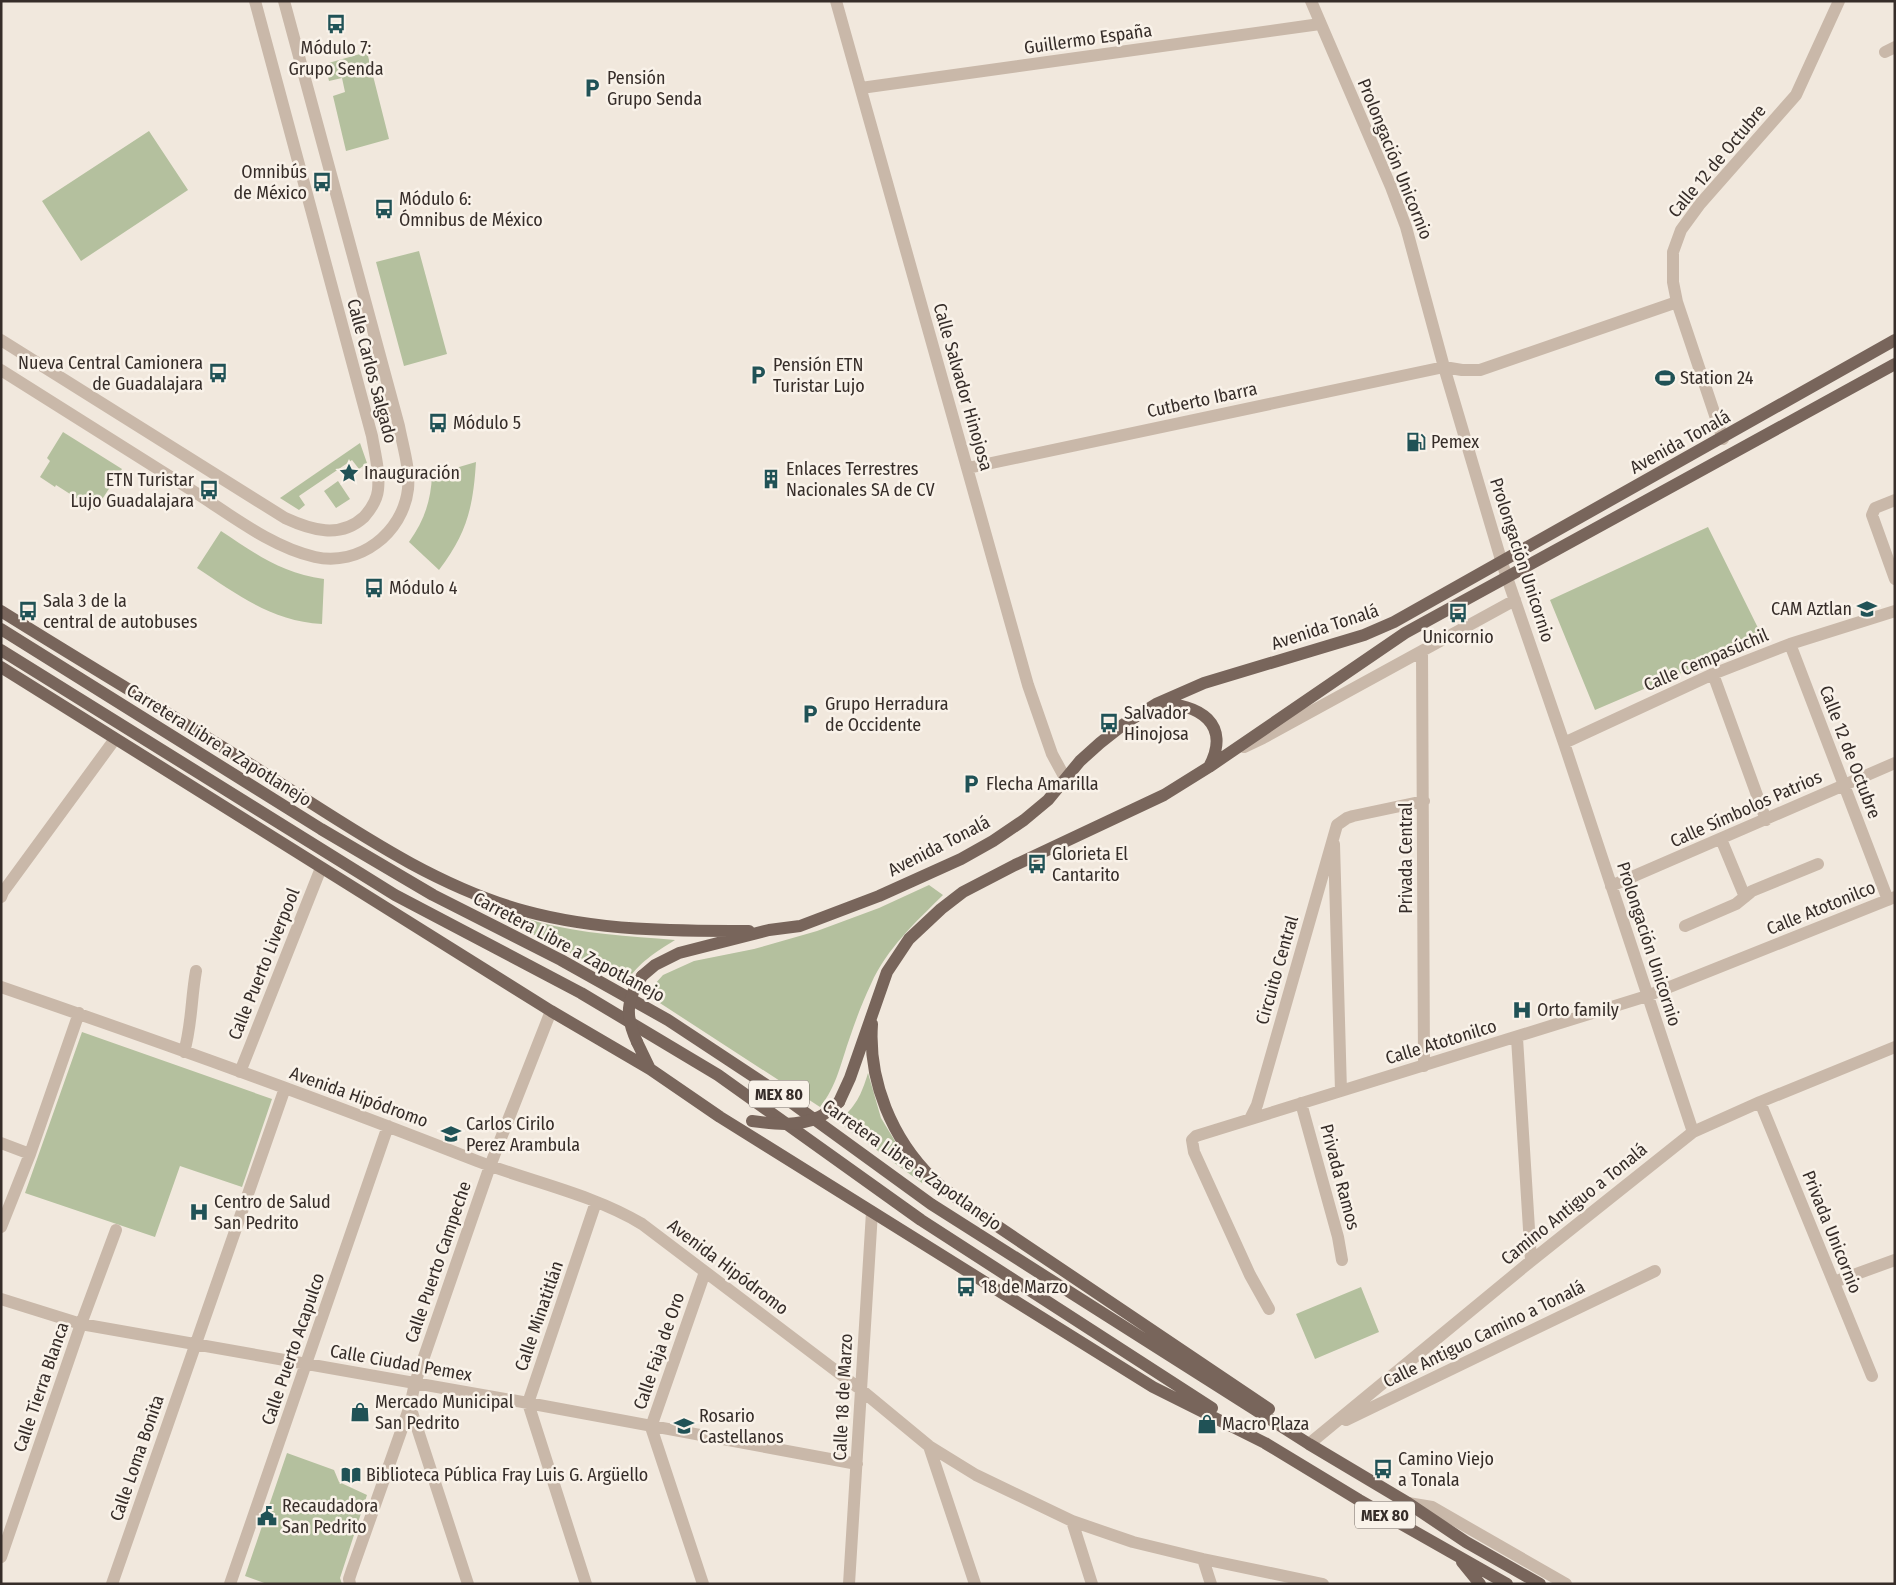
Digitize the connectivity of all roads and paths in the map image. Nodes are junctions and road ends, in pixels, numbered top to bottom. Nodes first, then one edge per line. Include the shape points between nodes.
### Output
1 (255, 1) edge
2 (284, 1) edge
3 (836, 1) edge
4 (1310, 1) edge
5 (1839, 1) edge
6 (1320, 24) junction
7 (861, 88) junction
8 (1677, 302) junction
9 (1, 340) edge
10 (1895, 340) edge
11 (1895, 364) edge
12 (1444, 367) junction
13 (1, 370) edge
14 (1723, 439) junction
15 (968, 468) junction
16 (1895, 500) edge
17 (1502, 563) junction
18 (1507, 577) junction
19 (1895, 579) edge
20 (1515, 600) junction
21 (1, 611) edge
22 (1895, 611) edge
23 (1, 629) edge
24 (50, 642) junction
25 (1790, 644) junction
26 (1, 650) edge
27 (1422, 651) junction
28 (1, 667) edge
29 (1713, 674) junction
30 (1156, 704) junction
31 (115, 739) junction
32 (1564, 743) junction
33 (192, 749) junction
34 (1224, 756) junction
35 (1895, 763) edge
36 (1209, 767) junction
37 (1065, 778) junction
38 (1843, 785) junction
39 (1424, 801) junction
40 (1766, 820) junction
41 (1334, 831) junction
42 (1721, 839) junction
43 (1818, 864) dead end
44 (321, 868) junction
45 (1611, 886) junction
46 (1, 897) edge
47 (1744, 897) junction
48 (1891, 898) edge
49 (1685, 926) dead end
50 (769, 930) junction
51 (196, 971) dead end
52 (1, 986) edge
53 (1648, 996) junction
54 (874, 1006) junction
55 (551, 1011) junction
56 (79, 1013) junction
57 (1517, 1038) junction
58 (1895, 1047) edge
59 (184, 1052) junction
60 (1424, 1066) junction
61 (650, 1069) junction
62 (240, 1072) junction
63 (285, 1088) junction
64 (1341, 1091) junction
65 (1760, 1102) junction
66 (1301, 1103) junction
67 (720, 1116) junction
68 (1250, 1119) junction
69 (388, 1126) junction
70 (1694, 1132) junction
71 (1, 1143) edge
72 (30, 1154) junction
73 (490, 1166) junction
74 (14, 1193) junction
75 (1, 1198) edge
76 (596, 1202) junction
77 (872, 1212) junction
78 (1, 1227) edge
79 (116, 1230) dead end
80 (1342, 1260) dead end
81 (1895, 1260) edge
82 (1531, 1261) junction
83 (1655, 1271) dead end
84 (705, 1272) junction
85 (1834, 1282) junction
86 (1, 1299) edge
87 (1269, 1308) dead end
88 (81, 1324) junction
89 (196, 1344) junction
90 (306, 1364) junction
91 (1872, 1376) dead end
92 (415, 1383) junction
93 (860, 1389) junction
94 (528, 1403) junction
95 (410, 1406) junction
96 (651, 1427) junction
97 (1328, 1429) junction
98 (1297, 1436) junction
99 (1265, 1443) junction
100 (1309, 1444) junction
101 (929, 1446) junction
102 (857, 1464) junction
103 (1408, 1503) junction
104 (1072, 1521) junction
105 (1455, 1555) junction
106 (1, 1557) edge
107 (1203, 1559) junction
108 (112, 1584) edge
109 (230, 1584) edge
110 (350, 1584) edge
111 (468, 1584) edge
112 (586, 1584) edge
113 (703, 1584) edge
114 (849, 1584) edge
115 (975, 1584) edge
116 (1092, 1584) edge
117 (1211, 1584) edge
118 (1323, 1584) edge
119 (1480, 1584) edge
120 (1507, 1584) edge
121 (1540, 1584) edge
122 (1566, 1584) edge

1 - 9 street, Calle Carlos Salgado via 372,436 379,481 371,509 354,524 336,530 317,530 292,522
2 - 13 street via 398,426 408,489 406,502 395,524 378,542 349,556 318,558 294,550 249,526
3 - 7 street, Calle Salvador Hinojosa
4 - 6 street, Prolongación Unicornio
5 - 8 street, Calle 12 de Octubre via 1796,95 1681,230 1673,252
6 - 7 street, Guillermo España
6 - 12 street, Prolongación Unicornio via 1406,227
7 - 15 street, Calle Salvador Hinojosa
8 - 12 street, Cutberto Ibarra via 1480,370
8 - 14 street, Calle 12 de Octubre
10 - 14 main road, Avenida Tonalá
11 - 18 main road, Avenida Tonalá
12 - 15 street, Cutberto Ibarra
12 - 17 street, Prolongación Unicornio
14 - 17 main road, Avenida Tonalá
15 - 37 street, Calle Salvador Hinojosa via 1028,685 1052,754
16 - 19 street via 1879,506 1873,511 1872,519
17 - 18 street, Prolongación Unicornio
17 - 30 main road, Avenida Tonalá via 1364,635 1204,683
18 - 20 street, Prolongación Unicornio
18 - 34 main road, Avenida Tonalá via 1405,633
20 - 27 street
20 - 32 street, Prolongación Unicornio
21 - 24 main road, Carretera Libre a Zapotlanejo
22 - 25 street, Calle Cempasúchil
23 - 33 main road, Carretera Libre a Zapotlanejo / MEX 80
24 - 33 main road via 118,690
24 - 50 main road, Carretera Libre a Zapotlanejo via 381,846 459,888 525,911 623,928
25 - 29 street, Calle Cempasúchil
25 - 38 street, Calle 12 de Octubre
26 - 99 main road, Carretera Libre a Zapotlanejo / MEX 80 via 395,895 581,993 718,1075 920,1220
27 - 34 street
27 - 39 street, Privada Central
28 - 31 main road, Carretera Libre a Zapotlanejo
29 - 32 street, Calle Cempasúchil
29 - 40 street
30 - 36 main road via 1189,707 1209,720 1218,743
30 - 37 main road, Avenida Tonalá via 1100,743
31 - 44 main road, Carretera Libre a Zapotlanejo
31 - 46 street
32 - 45 street, Prolongación Unicornio
33 - 98 main road, Carretera Libre a Zapotlanejo / MEX 80 via 433,895 561,960 668,1020 774,1090 931,1204
34 - 36 main road, Avenida Tonalá
35 - 38 street, Calle Símbolos Patrios
36 - 54 main road, Avenida Tonalá via 1164,796 963,892 909,939 887,972
37 - 50 main road, Avenida Tonalá via 1048,800 1024,820 961,859 879,896 800,926
38 - 40 street, Calle Símbolos Patrios
38 - 48 street, Calle 12 de Octubre
39 - 41 street via 1347,818
39 - 60 street, Privada Central
40 - 42 street, Calle Símbolos Patrios
41 - 64 street
41 - 68 street, Circuito Central via 1257,1105
42 - 45 street, Calle Símbolos Patrios
42 - 47 street
43 - 47 street
44 - 55 main road, Carretera Libre a Zapotlanejo
44 - 62 street, Calle Puerto Liverpool
45 - 53 street, Prolongación Unicornio
47 - 49 street via 1736,904
48 - 53 street, Calle Atotonilco
50 - 61 main road, bridge via 679,953 642,976 629,1000 628,1010 636,1042
51 - 59 street via 190,1032
52 - 56 street, Avenida Hipódromo
53 - 57 street, Calle Atotonilco
53 - 70 street, Prolongación Unicornio
54 - 67 main road, bridge via 850,1078 838,1102 820,1117 781,1124
54 - 98 main road via 873,1057 888,1117 907,1150 933,1180 1272,1411
55 - 61 main road, Carretera Libre a Zapotlanejo
55 - 73 street, Calle Puerto Campeche
56 - 59 street, Avenida Hipódromo
56 - 72 street
57 - 60 street, Calle Atotonilco
57 - 82 street
58 - 65 street, Camino Antiguo a Tonalá
59 - 62 street, Avenida Hipódromo
60 - 64 street, Calle Atotonilco
61 - 67 main road, Carretera Libre a Zapotlanejo
62 - 63 street, Avenida Hipódromo
63 - 69 street, Avenida Hipódromo
63 - 89 street, Calle Loma Bonita
64 - 66 street, Calle Atotonilco
65 - 70 street, Camino Antiguo a Tonalá
65 - 85 street, Privada Unicornio
66 - 68 street, Calle Atotonilco
66 - 80 street, Privada Ramos
67 - 77 main road, Carretera Libre a Zapotlanejo
68 - 87 street, Calle Atotonilco via 1203,1133 1192,1140 1194,1152 1250,1275
69 - 73 street, Avenida Hipódromo
69 - 90 street, Calle Puerto Acapulco
70 - 82 street, Camino Antiguo a Tonalá
71 - 72 street
72 - 74 street
73 - 76 street, Avenida Hipódromo
73 - 92 street, Calle Puerto Campeche
74 - 75 street
74 - 78 street
76 - 84 street, Avenida Hipódromo via 620,1210 642,1224
76 - 94 street, Calle Minatitlán
77 - 93 street, Calle 18 de Marzo
77 - 99 main road, Carretera Libre a Zapotlanejo via 1153,1387
79 - 88 street, Calle Tierra Blanca
81 - 85 street
82 - 97 street, Camino Antiguo a Tonalá
83 - 97 street, Calle Antiguo Camino a Tonalá
84 - 93 street, Avenida Hipódromo
84 - 96 street, Calle Faja de Oro
85 - 91 street, Privada Unicornio
86 - 88 street, Calle Ciudad Pemex
88 - 89 street, Calle Ciudad Pemex
88 - 106 street, Calle Tierra Blanca
89 - 90 street, Calle Ciudad Pemex
89 - 108 street, Calle Loma Bonita
90 - 92 street, Calle Ciudad Pemex
90 - 109 street, Calle Puerto Acapulco
92 - 94 street, Calle Ciudad Pemex
92 - 95 street, Calle Puerto Campeche
93 - 101 street, Avenida Hipódromo
93 - 102 street, Calle 18 de Marzo
94 - 96 street, Calle Ciudad Pemex
94 - 112 street
95 - 110 street, Calle Puerto Campeche via 349,1579
95 - 111 street
96 - 102 street, Calle Ciudad Pemex
96 - 113 street, Calle Faja de Oro
97 - 100 street, Camino Antiguo a Tonalá
98 - 100 main road, Carretera Libre a Zapotlanejo / MEX 80
99 - 105 main road, Carretera Libre a Zapotlanejo / MEX 80
100 - 103 main road, Carretera Libre a Zapotlanejo / MEX 80
101 - 104 street, Avenida Hipódromo via 976,1475
101 - 115 street
102 - 114 street, Calle 18 de Marzo
103 - 121 main road, Carretera Libre a Zapotlanejo / MEX 80 via 1466,1542
103 - 122 street via 1432,1506
104 - 107 street, Avenida Hipódromo via 1133,1542
104 - 116 street
105 - 119 main road
105 - 120 main road, Carretera Libre a Zapotlanejo / MEX 80
107 - 117 street
107 - 118 street, Avenida Hipódromo

